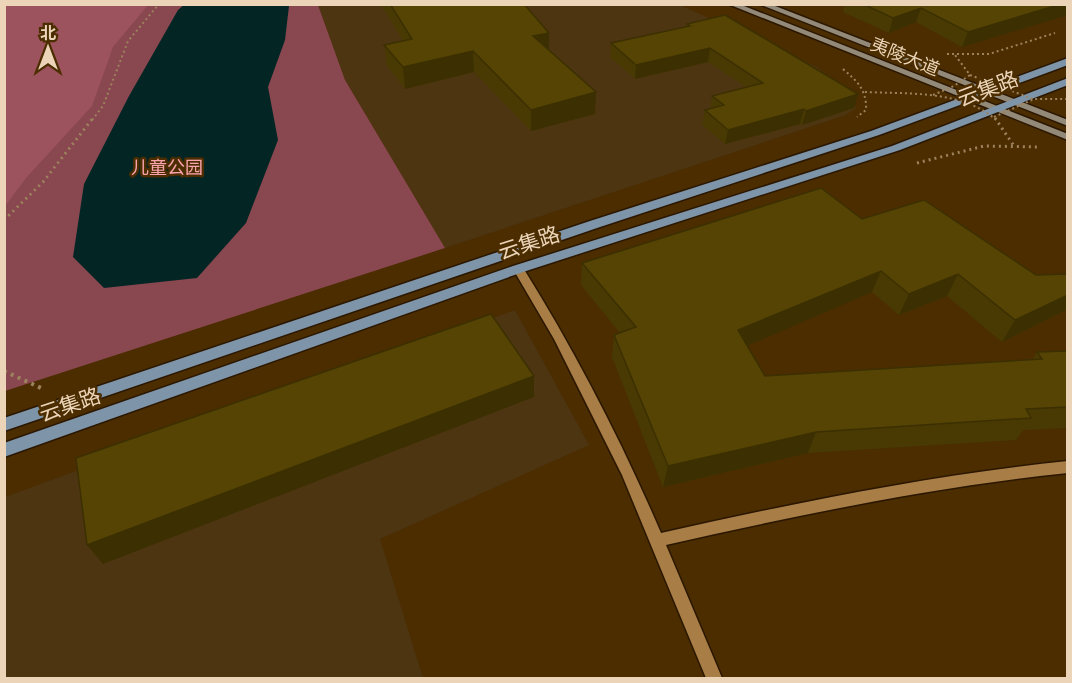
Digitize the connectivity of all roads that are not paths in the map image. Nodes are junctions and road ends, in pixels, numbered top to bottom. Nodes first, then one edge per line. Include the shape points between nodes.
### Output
1 (731, 4) edge
2 (762, 4) edge
3 (1068, 61) edge
4 (1068, 81) edge
5 (987, 91) junction
6 (968, 98) junction
7 (1015, 102) junction
8 (994, 113) junction
9 (1068, 123) edge
10 (1068, 137) edge
11 (518, 269) junction
12 (4, 425) edge
13 (4, 450) edge
14 (1068, 467) edge
15 (657, 540) junction
16 (714, 678) edge

1 - 6 main road, 夷陵大道
2 - 5 main road, 夷陵大道
3 - 5 main road, 云集路
4 - 7 main road, 云集路
5 - 6 main road, 云集路
5 - 7 main road, 夷陵大道
6 - 8 main road, 夷陵大道
6 - 12 main road, 云集路
7 - 8 main road, 云集路
7 - 9 main road, 夷陵大道
8 - 10 main road, 夷陵大道
8 - 11 main road, 云集路
11 - 13 main road, 云集路
11 - 15 lane via 560,338
14 - 15 lane via 861,495
15 - 16 lane

